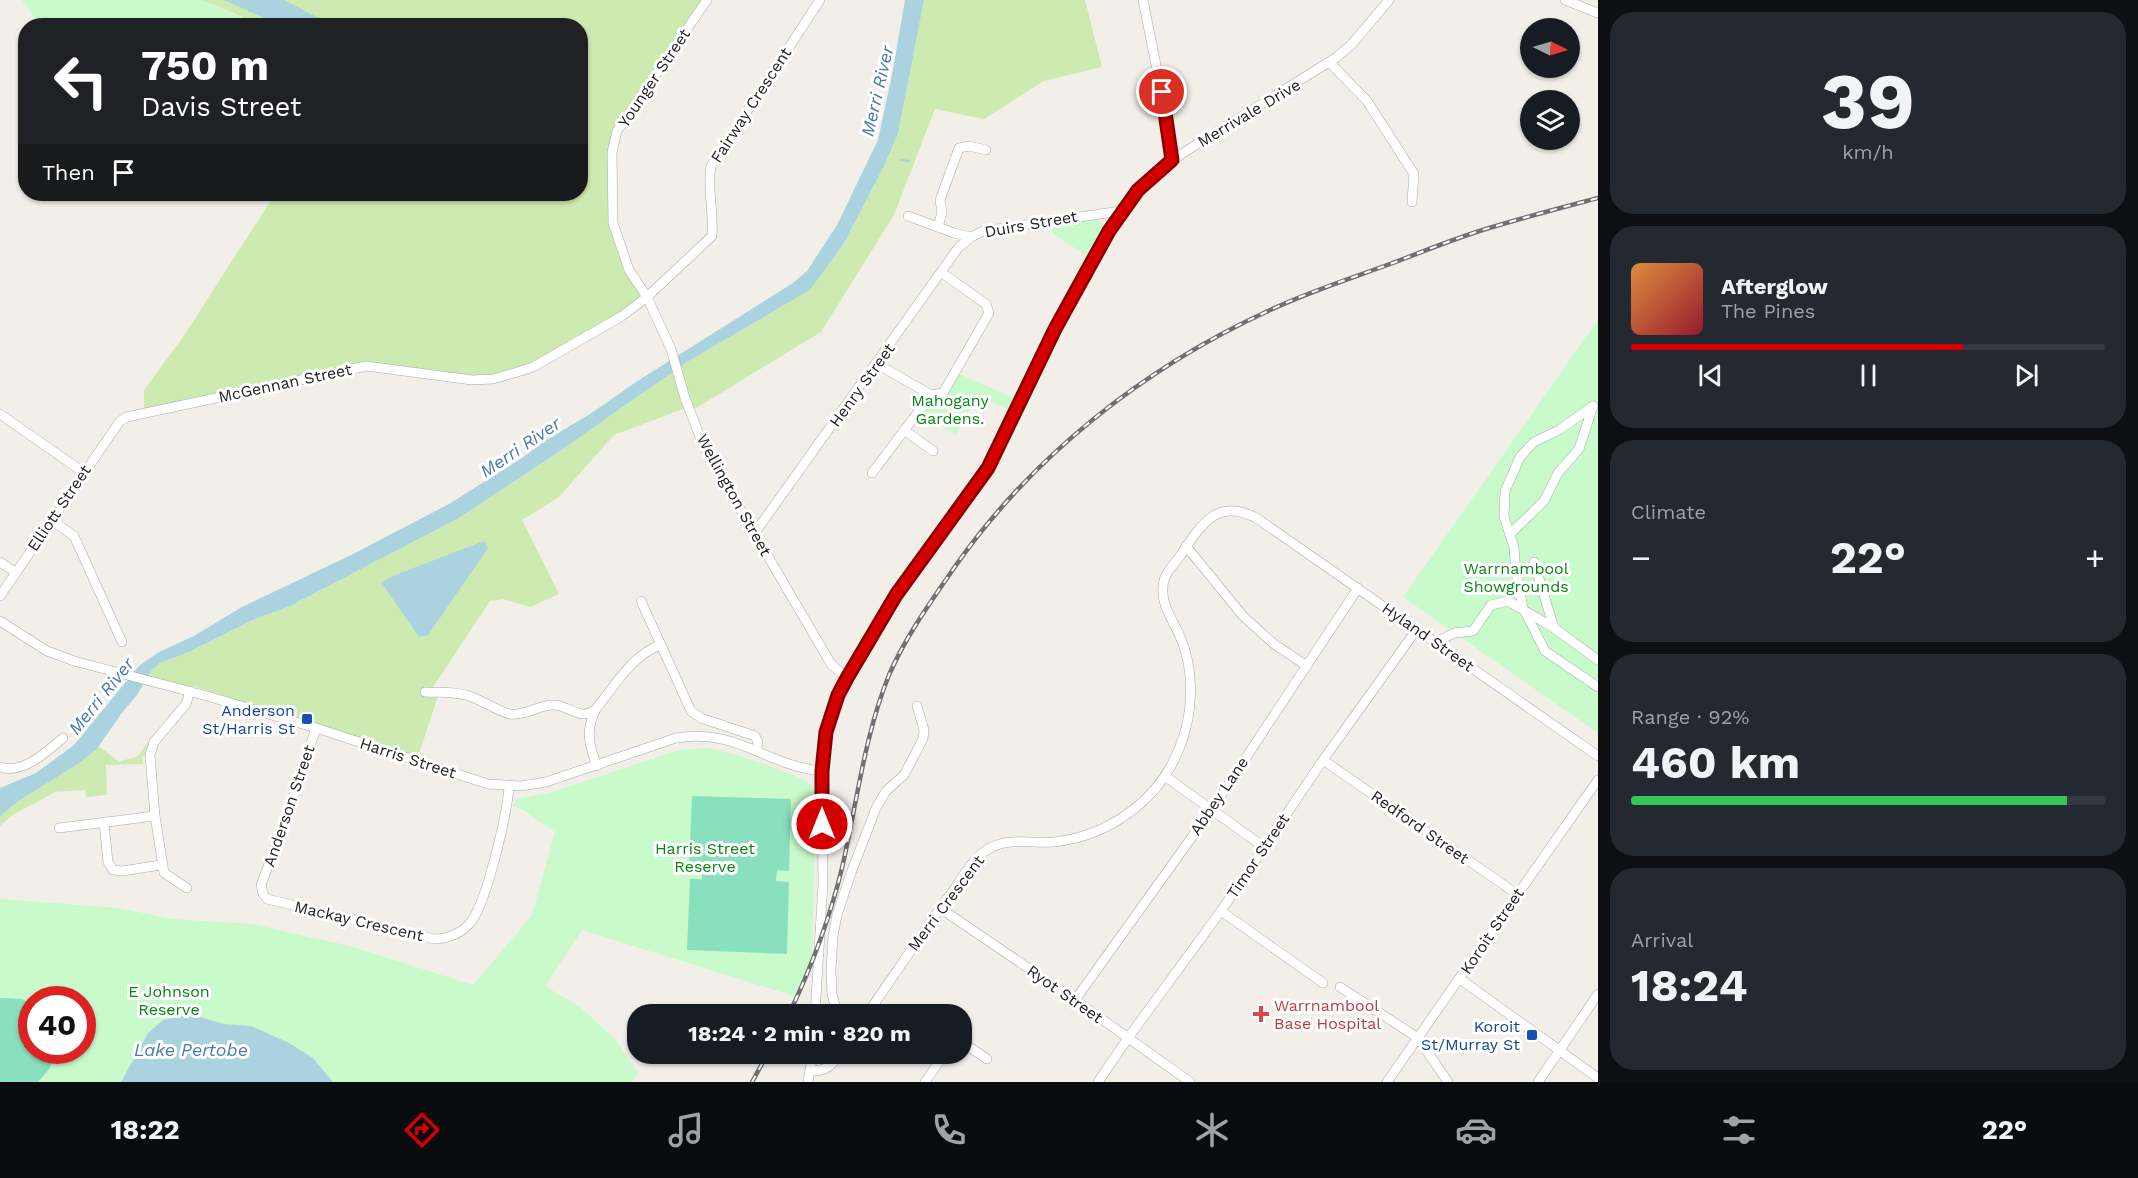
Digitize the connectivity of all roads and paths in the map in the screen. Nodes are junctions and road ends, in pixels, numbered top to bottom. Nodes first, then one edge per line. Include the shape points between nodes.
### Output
1 (707, 0) edge
2 (820, 0) edge
3 (1143, 0) edge
4 (1389, 0) edge
5 (1565, 0) edge
6 (1598, 13) edge
7 (1329, 63) junction
8 (1166, 115) junction
9 (986, 150) dead end
10 (1183, 153) junction
11 (1172, 160) junction
12 (1412, 202) dead end
13 (1121, 211) junction
14 (908, 216) dead end
15 (938, 227) junction
16 (971, 237) junction
17 (942, 273) junction
18 (647, 297) junction
19 (877, 364) junction
20 (931, 395) junction
21 (0, 414) edge
22 (120, 421) joint
23 (904, 430) junction
24 (933, 451) dead end
25 (83, 472) junction
26 (872, 473) dead end
27 (1258, 519) joint
28 (52, 521) junction
29 (754, 534) junction
30 (1510, 534) junction
31 (1186, 546) junction
32 (0, 562) edge
33 (1534, 562) dead end
34 (15, 572) junction
35 (1358, 588) junction
36 (0, 596) edge
37 (641, 601) dead end
38 (1523, 608) junction
39 (0, 621) edge
40 (1554, 628) junction
41 (1417, 629) junction
42 (122, 642) dead end
43 (1436, 642) junction
44 (660, 645) junction
45 (1598, 660) edge
46 (1307, 666) junction
47 (847, 678) junction
48 (1598, 687) edge
49 (190, 691) junction
50 (425, 692) dead end
51 (599, 705) junction
52 (917, 706) dead end
53 (574, 712) junction
54 (316, 728) junction
55 (63, 738) dead end
56 (589, 745) junction
57 (756, 750) junction
58 (1598, 756) edge
59 (1323, 760) junction
60 (597, 766) junction
61 (3, 768) edge
62 (822, 771) junction
63 (1166, 777) junction
64 (1598, 780) edge
65 (510, 787) junction
66 (1212, 809) junction
67 (155, 816) junction
68 (104, 823) junction
69 (59, 828) dead end
70 (1264, 847) junction
71 (161, 865) junction
72 (261, 885) joint
73 (187, 888) dead end
74 (1517, 894) junction
75 (940, 908) junction
76 (1221, 911) junction
77 (1460, 979) junction
78 (1323, 983) dead end
79 (1340, 987) dead end
80 (1598, 994) edge
81 (1075, 1000) junction
82 (816, 1004) edge
83 (834, 1004) edge
84 (874, 1004) edge
85 (1128, 1038) junction
86 (1418, 1038) junction
87 (972, 1049) edge
88 (1560, 1049) junction
89 (987, 1059) dead end
90 (812, 1064) edge
91 (830, 1064) edge
92 (937, 1064) edge
93 (811, 1070) junction
94 (1598, 1078) edge
95 (808, 1082) edge
96 (925, 1082) edge
97 (1098, 1082) edge
98 (1190, 1082) edge
99 (1387, 1082) edge
100 (1448, 1082) edge
101 (1538, 1082) edge

1 - 18 street, Younger Street via 628,113 617,131 612,152 613,223 629,270
2 - 18 street, Fairway Crescent via 711,166 712,236
3 - 8 street
4 - 7 street, Merrivale Drive via 1352,44
5 - 6 street
7 - 10 street, Merrivale Drive
7 - 12 street via 1367,101 1414,174
8 - 10 street
8 - 11 street
9 - 15 street via 959,148 940,200
10 - 11 street, Merrivale Drive
11 - 13 street, Merrivale Drive via 1145,182
13 - 16 street, Duirs Street via 982,231
13 - 47 street, Merrivale Drive via 1055,329 988,468 896,595
14 - 15 street, Duirs Street
15 - 16 street, Duirs Street
16 - 17 street, Henry Street via 958,248
17 - 19 street, Henry Street
17 - 20 street via 986,304 989,313 943,393
18 - 22 street, McGennan Street via 622,316 533,367 493,379 472,380 366,366
18 - 29 street, Wellington Street via 671,349 704,447
19 - 20 street
19 - 29 street, Henry Street
20 - 23 street
21 - 25 street
22 - 25 street, Elliott Street
23 - 24 street
23 - 26 street
25 - 28 street, Elliott Street
27 - 31 street, Merri Crescent via 1229,511 1216,513
27 - 35 street, Hyland Street
28 - 34 street, Elliott Street
28 - 42 street via 74,536
29 - 47 street, Wellington Street via 831,664
30 - 30 street via 1504,517 1505,491 1520,457 1534,442 1593,406 1579,449 1558,473 1544,501
30 - 38 street
31 - 46 street via 1243,616
31 - 63 street, Merri Crescent via 1162,585 1168,613 1185,650 1191,691 1186,729
32 - 34 street
33 - 40 street
34 - 36 street, Elliott Street
35 - 41 street, Hyland Street
35 - 46 street, Abbey Lane
37 - 44 street
38 - 40 street
38 - 43 street via 1508,601 1491,604 1473,631 1454,633
38 - 48 street via 1545,651
39 - 49 street, Harris Street via 47,651 121,675
40 - 45 street
41 - 43 street, Hyland Street
41 - 59 street, Timor Street
43 - 58 street, Hyland Street
44 - 51 street via 635,661
44 - 57 street via 693,713 754,736 758,742
46 - 66 street, Abbey Lane
47 - 62 street, Merrivale Drive via 829,722
49 - 54 street, Harris Street
49 - 67 street via 182,710 151,750
50 - 53 street via 464,695 510,714 554,705
51 - 53 street via 587,714
51 - 56 street via 588,732
52 - 83 street via 923,739 904,775 886,791 876,808 837,915 831,970
53 - 56 street via 584,724
54 - 65 street, Harris Street via 478,781
54 - 72 street, Anderson Street
55 - 61 street via 38,758 21,766
56 - 60 street
57 - 60 street, Harris Street via 725,739 696,735 676,738
57 - 62 street, Harris Street via 792,765
59 - 70 street, Timor Street
59 - 74 street, Redford Street
60 - 65 street, Harris Street via 546,782
62 - 82 street, Merrivale Drive via 823,884
63 - 66 street
63 - 75 street, Merri Crescent via 1134,809 1091,833 1053,842 1005,842 991,847 974,861
64 - 74 street, Koroit Street
65 - 72 street, Mackay Crescent via 506,817 482,897 464,928 450,936 434,939 267,899
66 - 70 street
66 - 81 street, Abbey Lane
67 - 68 street
67 - 71 street
68 - 69 street
68 - 71 street via 108,862 113,870
70 - 76 street, Timor Street
71 - 73 street via 164,873
74 - 77 street, Koroit Street
75 - 81 street, Ryot Street
75 - 84 street, Merri Crescent
76 - 78 street
76 - 85 street, Timor Street
77 - 86 street, Koroit Street
77 - 88 street
79 - 86 street
80 - 88 street
81 - 85 street, Ryot Street
85 - 97 street, Timor Street
85 - 98 street, Ryot Street
86 - 99 street, Koroit Street
86 - 100 street
87 - 89 street
88 - 94 street
88 - 101 street
90 - 93 street
91 - 93 street via 819,1071
92 - 96 street
93 - 95 street

